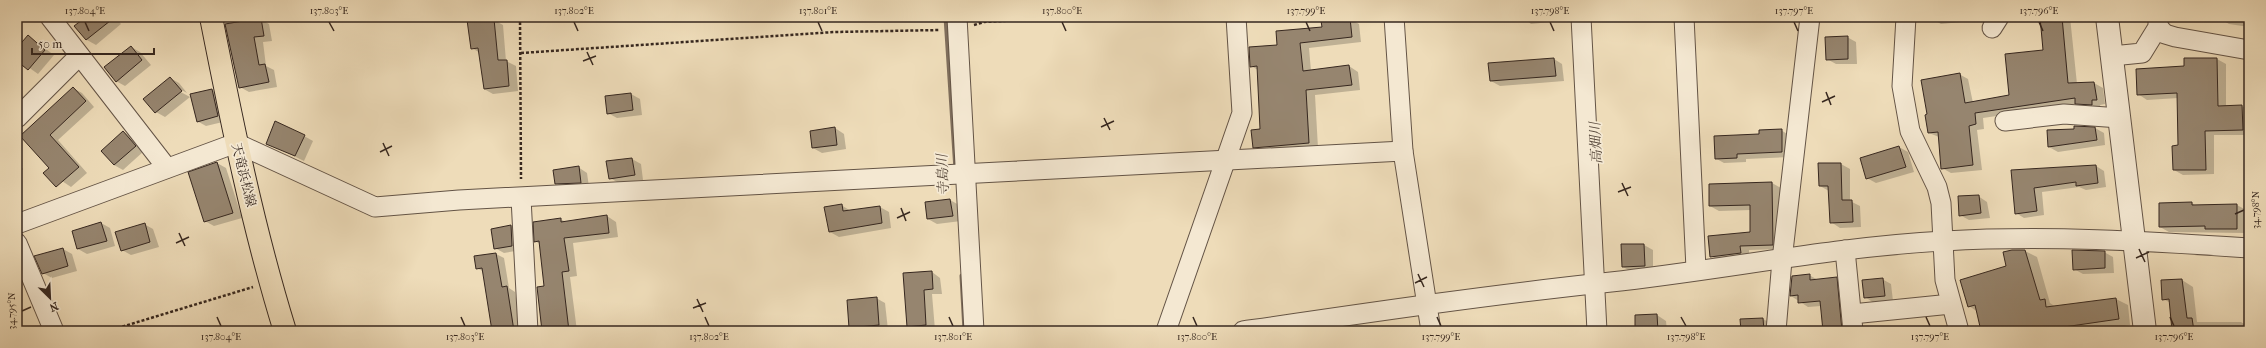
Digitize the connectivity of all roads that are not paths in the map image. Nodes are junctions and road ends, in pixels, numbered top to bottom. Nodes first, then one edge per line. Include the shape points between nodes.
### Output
1 (50, 17) edge
2 (211, 17) edge
3 (1236, 17) edge
4 (1394, 17) edge
5 (1580, 17) edge
6 (1684, 17) edge
7 (1810, 17) edge
8 (1906, 17) edge
9 (2107, 17) edge
10 (2158, 22) edge
11 (953, 25) edge
12 (2249, 50) edge
13 (79, 56) junction
14 (2112, 56) junction
15 (17, 118) edge
16 (2120, 118) junction
17 (2005, 122) dead end
18 (236, 143) junction
19 (1403, 152) junction
20 (1226, 160) junction
21 (167, 168) junction
22 (959, 175) junction
23 (521, 198) junction
24 (17, 224) edge
25 (2135, 240) junction
26 (1943, 241) junction
27 (17, 243) edge
28 (2249, 248) edge
29 (1845, 250) junction
30 (1782, 260) junction
31 (1696, 269) junction
32 (1595, 283) junction
33 (1427, 304) junction
34 (1951, 304) junction
35 (1852, 323) edge
36 (54, 331) edge
37 (286, 331) edge
38 (528, 331) edge
39 (974, 331) edge
40 (1166, 331) edge
41 (1243, 331) edge
42 (1431, 331) edge
43 (1597, 331) edge
44 (1776, 331) edge
45 (1959, 331) edge
46 (2145, 331) edge

1 - 13 street
2 - 18 main road, 天竜浜松線
3 - 20 street via 1242,113
4 - 19 street
5 - 32 street
6 - 31 street
7 - 30 street
8 - 26 street via 1902,86 1910,131 1937,187 1941,203
9 - 14 street
10 - 12 street via 2165,34
10 - 14 street via 2142,53
11 - 22 street
13 - 15 street
13 - 21 street
14 - 16 street
16 - 17 street via 2064,114
16 - 25 street
18 - 21 street
18 - 23 street via 375,207
18 - 37 main road, 天竜浜松線 via 270,282
19 - 20 street
19 - 33 street
20 - 22 street
20 - 40 street
21 - 24 street
22 - 23 street
22 - 39 street
23 - 38 street
25 - 26 street via 2041,238
25 - 28 street
25 - 46 street
26 - 29 street
26 - 34 street via 1945,280
27 - 36 street
29 - 30 street
29 - 35 street
30 - 31 street
30 - 44 street
31 - 32 street
32 - 33 street
32 - 43 street
33 - 41 street
33 - 42 street
34 - 35 street
34 - 45 street

